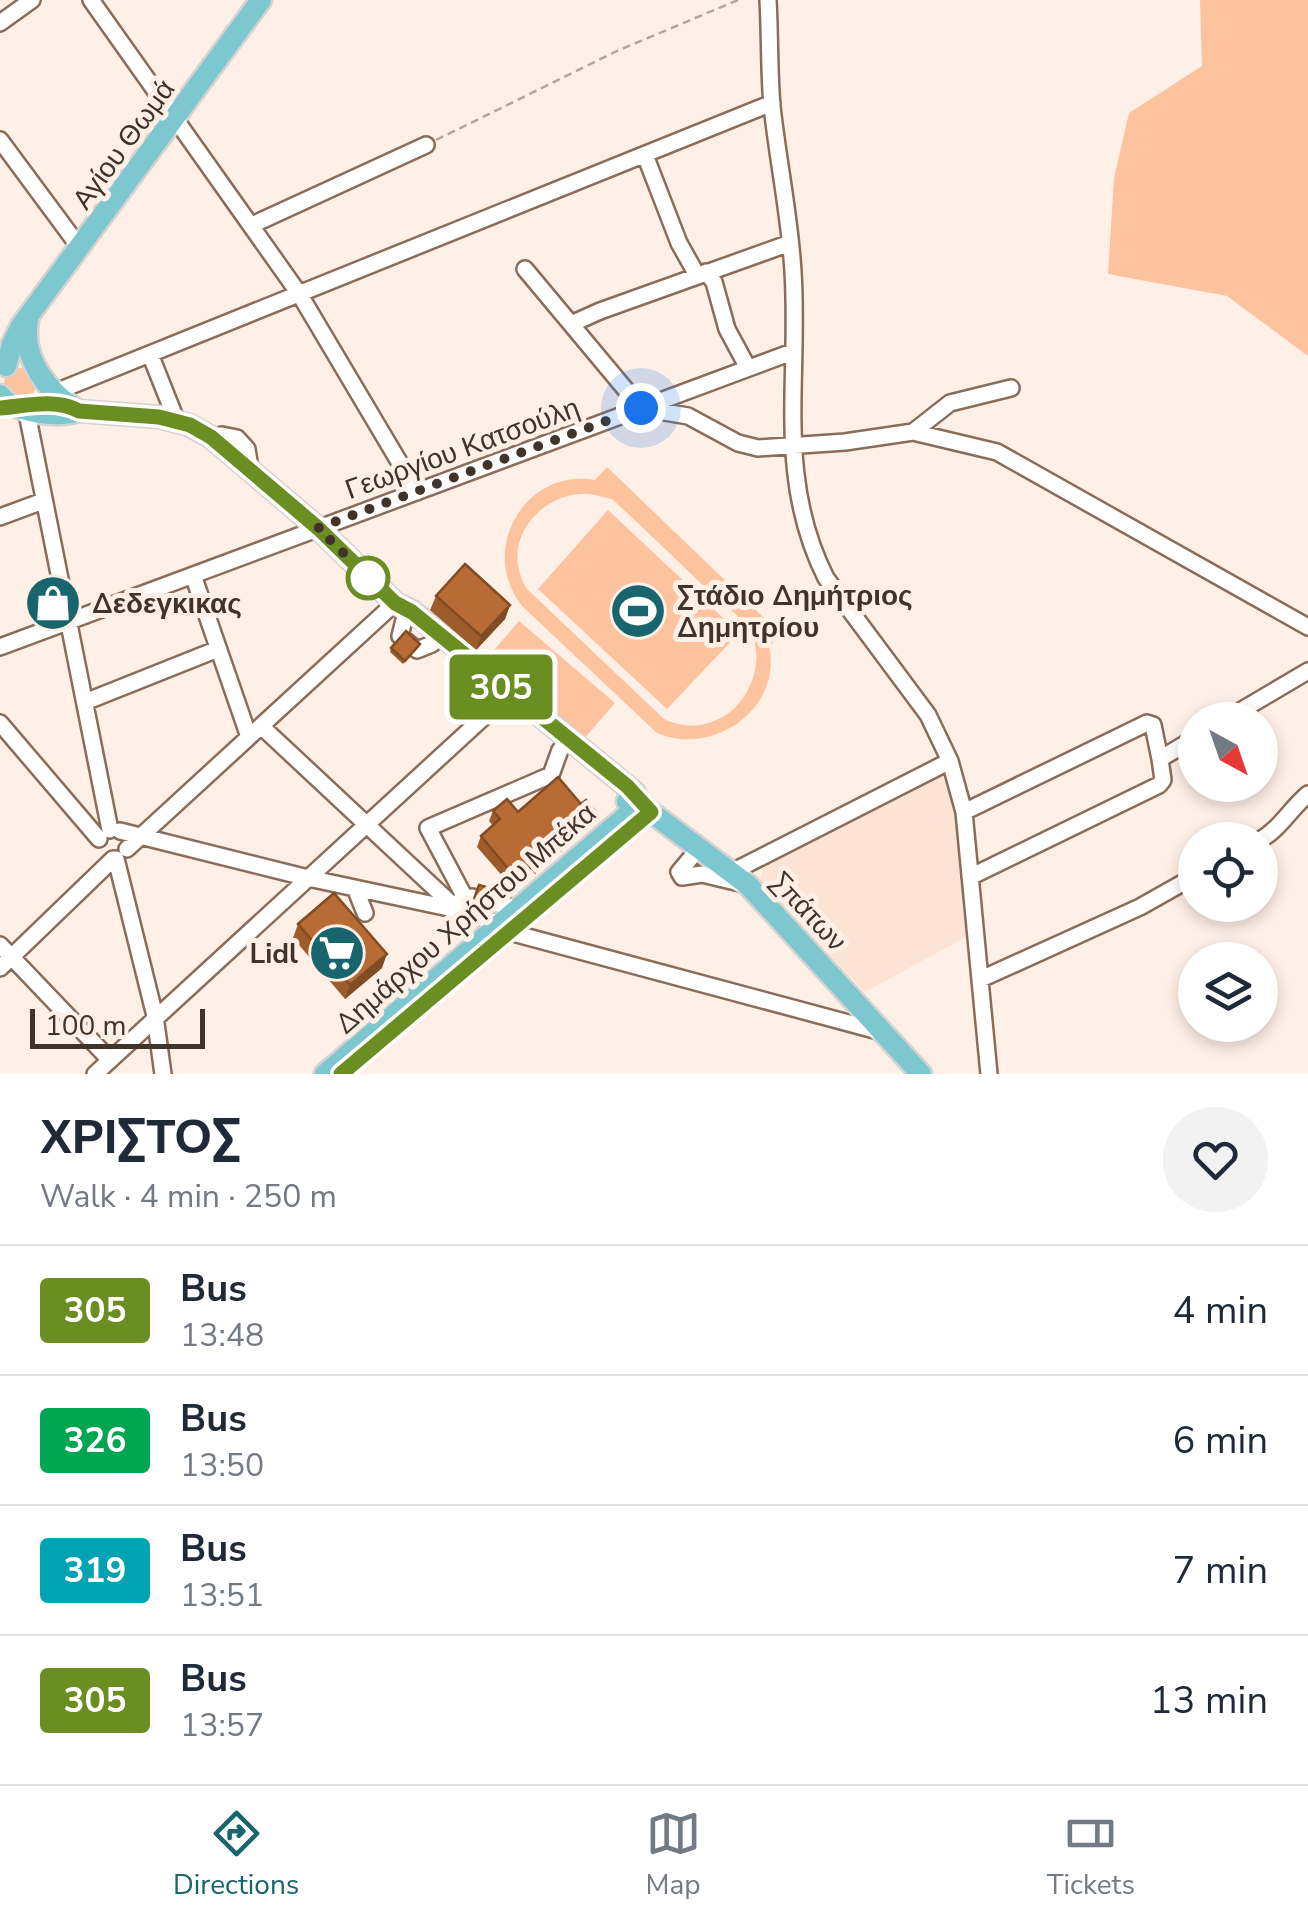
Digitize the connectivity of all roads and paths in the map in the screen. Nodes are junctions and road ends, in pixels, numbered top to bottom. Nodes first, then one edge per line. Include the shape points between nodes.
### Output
1 (32, 0) edge
2 (91, 0) edge
3 (261, 0) edge
4 (738, 0) edge
5 (768, 0) edge
6 (0, 24) edge
7 (772, 103) junction
8 (175, 120) junction
9 (0, 140) edge
10 (426, 145) joint
11 (644, 155) junction
12 (252, 226) junction
13 (790, 243) junction
14 (80, 248) junction
15 (525, 269) dead end
16 (702, 274) junction
17 (300, 294) junction
18 (28, 319) junction
19 (571, 324) junction
20 (792, 352) junction
21 (150, 354) junction
22 (748, 368) junction
23 (3, 369) edge
24 (1011, 388) dead end
25 (56, 390) junction
26 (20, 406) edge
27 (641, 408) junction
28 (177, 422) junction
29 (913, 432) junction
30 (792, 447) junction
31 (417, 492) junction
32 (43, 502) junction
33 (0, 517) edge
34 (318, 528) junction
35 (193, 575) junction
36 (399, 611) junction
37 (68, 622) junction
38 (1308, 626) edge
39 (0, 647) edge
40 (218, 649) junction
41 (1308, 672) edge
42 (505, 698) junction
43 (85, 702) junction
44 (1256, 702) edge
45 (0, 722) edge
46 (255, 731) junction
47 (1178, 748) edge
48 (560, 750) junction
49 (1160, 759) junction
50 (950, 761) junction
51 (1308, 794) edge
52 (645, 808) junction
53 (964, 812) junction
54 (366, 822) junction
55 (1278, 827) edge
56 (109, 834) junction
57 (141, 836) junction
58 (700, 847) junction
59 (119, 856) junction
60 (970, 877) junction
61 (308, 878) junction
62 (740, 879) junction
63 (1178, 885) edge
64 (355, 888) junction
65 (460, 902) junction
66 (518, 909) junction
67 (365, 914) dead end
68 (504, 928) junction
69 (4, 957) edge
70 (981, 979) junction
71 (155, 1016) junction
72 (882, 1032) junction
73 (110, 1060) junction
74 (95, 1074) edge
75 (163, 1074) edge
76 (325, 1074) edge
77 (341, 1074) edge
78 (921, 1074) edge
79 (990, 1074) edge

1 - 6 street
2 - 8 street
3 - 8 main road, Αγίου Θωμά
4 - 10 path
5 - 7 street
7 - 11 street
7 - 13 street
8 - 12 street
8 - 14 main road, Αγίου Θωμά
9 - 14 street
10 - 12 street
11 - 16 street via 679,242
11 - 17 street
12 - 17 street
13 - 16 street
13 - 20 street
14 - 18 main road, Αγίου Θωμά
15 - 19 street
16 - 19 street
16 - 22 street via 714,282 727,329
17 - 21 street
17 - 31 street
18 - 23 main road, Αγίου Θωμά
18 - 25 main road via 26,343
19 - 27 street
20 - 22 street, Γεωργίου Κατσούλη
20 - 30 street
21 - 25 street
21 - 28 street
22 - 27 street, Γεωργίου Κατσούλη
23 - 25 main road via 22,361
24 - 29 street via 950,403
25 - 26 main road
25 - 26 main road via 68,414
25 - 28 main road
26 - 32 street
27 - 30 street via 688,416 738,443
27 - 31 street, Γεωργίου Κατσούλη
28 - 34 main road via 211,437
29 - 30 street
29 - 38 street via 998,452
30 - 50 street via 794,478 820,568 928,716
31 - 34 street, Γεωργίου Κατσούλη
32 - 33 street
32 - 37 street
34 - 35 street, Γεωργίου Κατσούλη
34 - 36 main road
35 - 37 street, Γεωργίου Κατσούλη
35 - 40 street
36 - 42 main road
36 - 42 main road via 412,612
36 - 46 street
37 - 39 street, Γεωργίου Κατσούλη
37 - 43 street
40 - 43 street
40 - 46 street
41 - 44 street
42 - 48 main road
42 - 52 main road via 634,792
42 - 54 street
43 - 56 street
45 - 56 street
46 - 54 street
46 - 57 street
47 - 49 street
48 - 52 main road
48 - 65 street via 557,782 428,828
49 - 53 street via 1153,725 1147,724
49 - 60 street via 1159,785
50 - 53 street
50 - 62 street
51 - 55 street
52 - 58 main road, Σπάτων
52 - 66 main road, Δημάρχου Χρήστου Μπέκα via 602,828
52 - 68 main road, Δημάρχου Χρήστου Μπέκα
53 - 60 street
54 - 61 street
54 - 65 street
56 - 57 street
56 - 59 street via 127,841
56 - 59 street via 100,852
57 - 59 street
57 - 61 street
58 - 62 main road, Σπάτων
58 - 62 street via 681,866 682,877
59 - 69 street
59 - 71 street
60 - 70 street
61 - 64 street
61 - 71 street
62 - 72 main road, Σπάτων
63 - 70 street
64 - 65 street
64 - 67 street
65 - 66 street
65 - 68 street
66 - 68 main road, Δημάρχου Χρήστου Μπέκα
68 - 72 street
68 - 76 main road, Δημάρχου Χρήστου Μπέκα
68 - 77 main road, Δημάρχου Χρήστου Μπέκα
69 - 73 street
70 - 79 street
71 - 73 street
71 - 75 street
72 - 78 main road, Σπάτων
73 - 74 street

